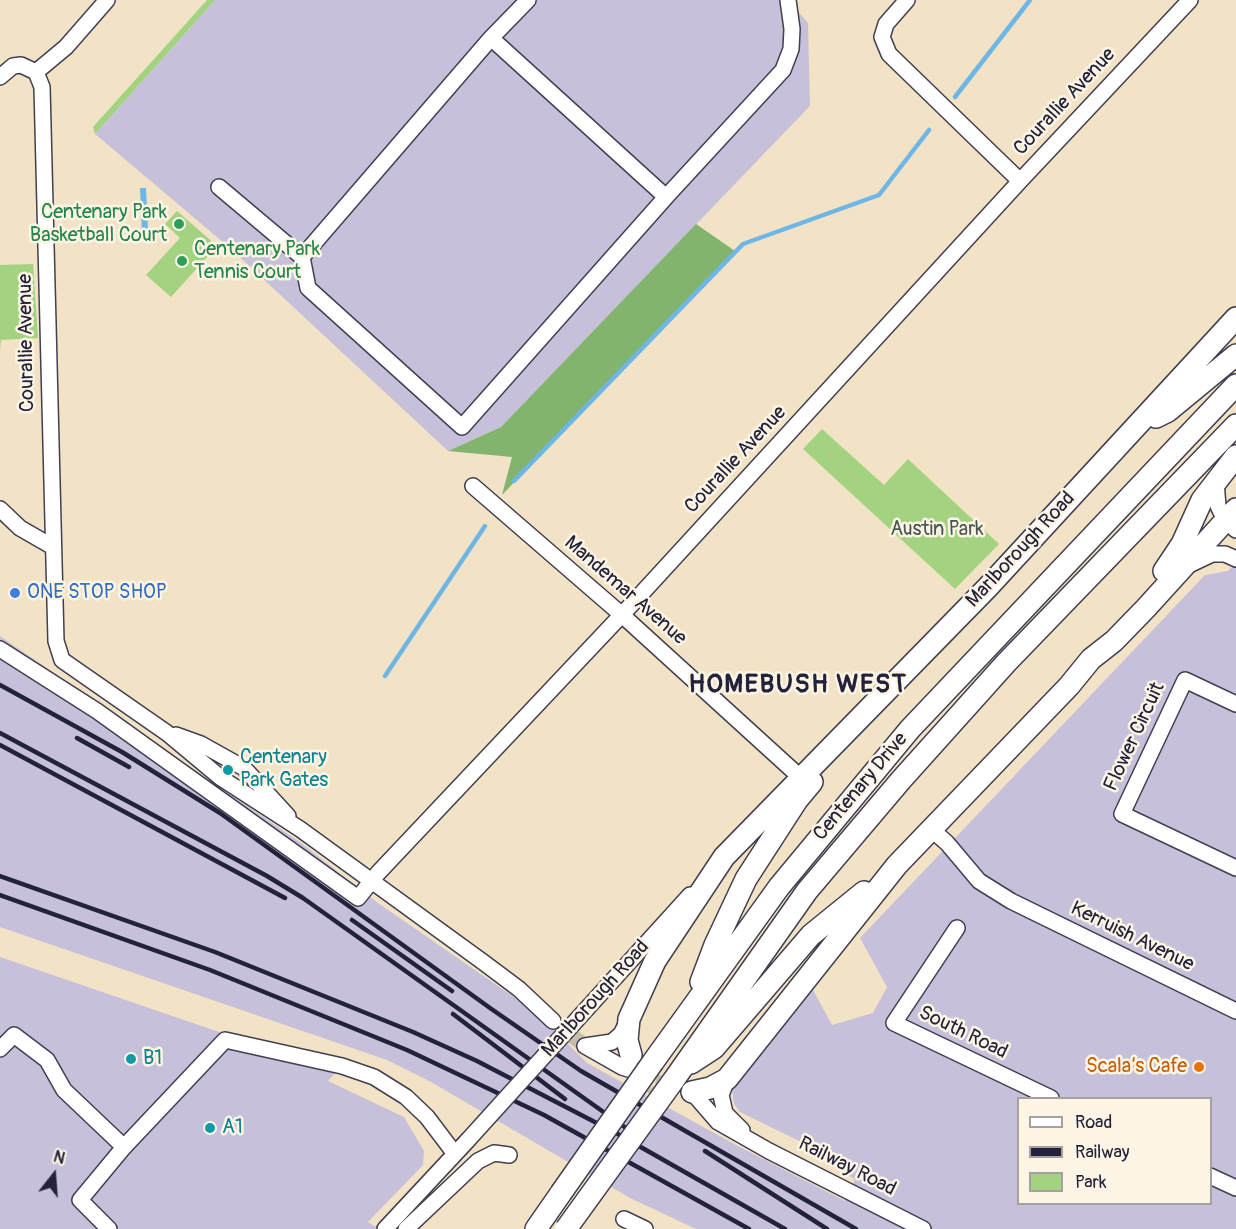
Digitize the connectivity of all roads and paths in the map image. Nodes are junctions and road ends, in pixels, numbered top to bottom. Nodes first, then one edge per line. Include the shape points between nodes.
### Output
1 (107, 0) edge
2 (528, 0) edge
3 (788, 0) edge
4 (907, 0) edge
5 (1190, 0) edge
6 (491, 38) junction
7 (36, 72) junction
8 (0, 77) edge
9 (1020, 181) junction
10 (219, 187) dead end
11 (666, 197) junction
12 (302, 257) junction
13 (1236, 318) edge
14 (1236, 355) edge
15 (1236, 385) edge
16 (1236, 425) edge
17 (1137, 426) junction
18 (1236, 456) edge
19 (1216, 482) junction
20 (473, 486) dead end
21 (0, 509) edge
22 (1232, 520) edge
23 (53, 547) junction
24 (1236, 558) edge
25 (1182, 568) junction
26 (622, 615) junction
27 (0, 648) edge
28 (1091, 659) junction
29 (893, 685) junction
30 (1236, 704) edge
31 (168, 733) junction
32 (244, 768) junction
33 (800, 777) junction
34 (232, 785) junction
35 (300, 829) junction
36 (931, 829) junction
37 (724, 857) junction
38 (897, 865) junction
39 (1236, 868) edge
40 (371, 882) junction
41 (957, 928) dead end
42 (693, 1005) junction
43 (1236, 1011) edge
44 (629, 1019) junction
45 (553, 1021) tunnel mouth
46 (0, 1049) edge
47 (631, 1055) tunnel mouth
48 (644, 1074) tunnel mouth
49 (677, 1075) junction
50 (727, 1079) junction
51 (692, 1092) joint
52 (1049, 1097) edge
53 (752, 1140) junction
54 (124, 1147) junction
55 (455, 1154) junction
56 (509, 1155) dead end
57 (1212, 1176) edge
58 (1234, 1182) edge
59 (624, 1219) dead end
60 (109, 1229) edge
61 (385, 1229) edge
62 (406, 1229) edge
63 (536, 1229) edge
64 (566, 1229) edge
65 (645, 1229) edge
66 (923, 1229) edge

1 - 7 street via 66,47
2 - 6 street
3 - 11 street via 791,49 783,70
4 - 9 street via 886,24 882,37 889,54
5 - 9 street, Courallie Avenue
6 - 11 street
6 - 12 street
7 - 8 street via 13,66
7 - 23 street, Courallie Avenue via 42,87
9 - 26 street, Courallie Avenue
10 - 12 street
11 - 12 street via 462,428 308,288
13 - 17 highway, Marlborough Road
14 - 17 highway via 1168,411
15 - 42 highway, Centenary Drive via 910,729 818,837
16 - 49 highway, Centenary Drive via 1006,663 901,780 807,891
17 - 29 highway, Marlborough Road
18 - 19 highway
19 - 22 street via 1215,496
19 - 28 highway via 1202,500 1172,562
20 - 26 street, Mandemar Avenue
21 - 23 street via 20,528
22 - 25 highway
23 - 31 street, Courallie Avenue via 56,641 62,660
24 - 25 street via 1212,554
25 - 28 highway via 1114,641
26 - 33 street, Mandemar Avenue
26 - 40 street, Courallie Avenue
27 - 40 street via 97,711 358,898
28 - 36 highway
29 - 33 highway, Marlborough Road
29 - 42 highway via 797,800 746,879
30 - 39 street, Flower Circuit via 1185,680 1122,814
31 - 32 street, Courallie Avenue via 201,744
31 - 34 street, Courallie Avenue
32 - 34 street
32 - 35 street, Courallie Avenue
33 - 37 highway, Marlborough Road
34 - 35 street, Courallie Avenue
35 - 40 street, Courallie Avenue
36 - 38 highway
36 - 43 street, Kerruish Avenue via 979,881 1011,901
37 - 44 highway, Marlborough Road via 655,961
37 - 55 street, Marlborough Road, bridge
38 - 49 highway via 811,935 714,1048
38 - 50 highway
40 - 45 street via 519,989
41 - 52 street, South Road via 894,1023
42 - 63 highway, Centenary Drive, bridge
44 - 47 highway via 627,1040
44 - 48 street via 612,1042 585,1046 621,1067
46 - 54 street via 14,1035 47,1060 64,1090
49 - 64 highway, Centenary Drive, bridge
50 - 51 highway
50 - 53 street, Railway Road via 722,1095 725,1113
51 - 53 street, Railway Road via 718,1122
53 - 66 street, Railway Road
54 - 55 street via 225,1040 374,1077 406,1097
54 - 60 street via 80,1200
55 - 61 street, Marlborough Road
56 - 62 street via 494,1153 478,1161
57 - 58 street
59 - 65 street

